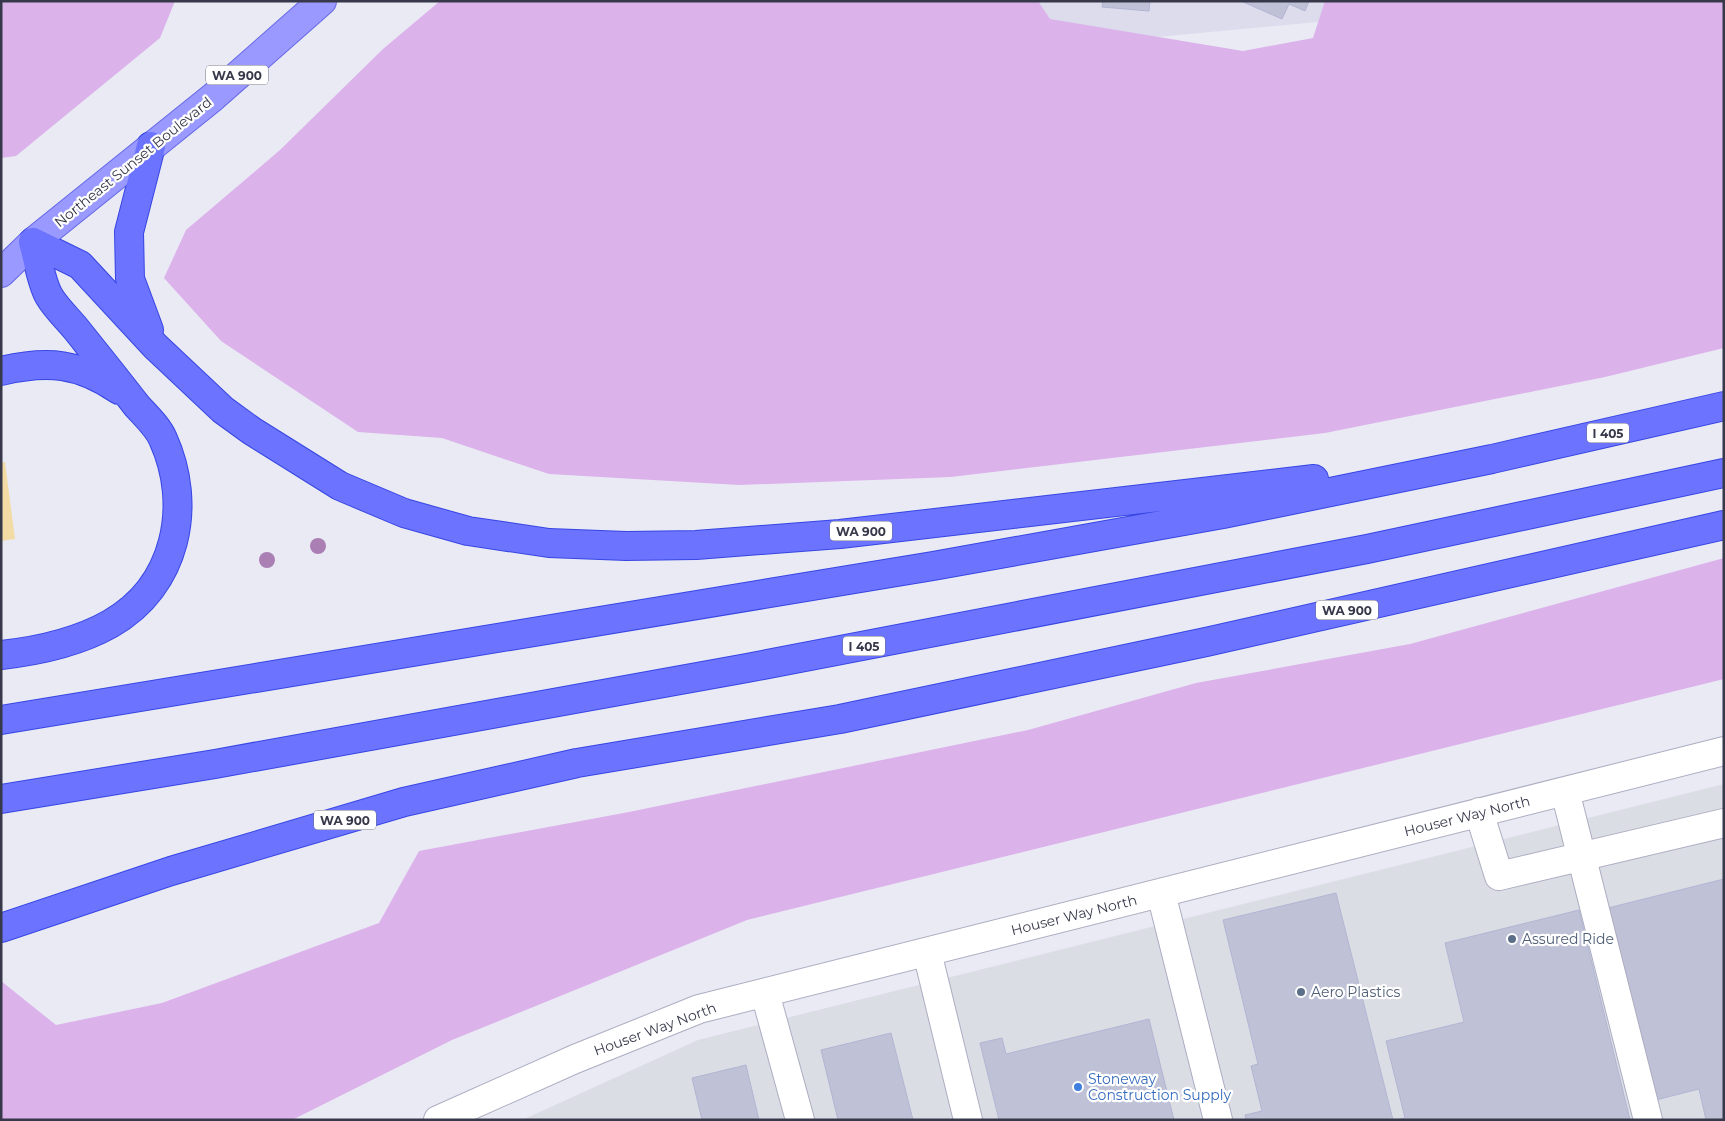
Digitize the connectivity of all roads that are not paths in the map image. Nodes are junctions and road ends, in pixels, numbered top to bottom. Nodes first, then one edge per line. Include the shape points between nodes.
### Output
1 (322, 1) edge
2 (150, 146) junction
3 (33, 242) junction
4 (1, 273) edge
5 (155, 346) junction
6 (1, 371) edge
7 (133, 400) junction
8 (1724, 406) edge
9 (1492, 459) junction
10 (1724, 473) edge
11 (1724, 525) edge
12 (1, 655) edge
13 (1, 720) edge
14 (1724, 751) edge
15 (1565, 791) junction
16 (1, 799) edge
17 (1479, 812) junction
18 (1724, 823) edge
19 (1582, 857) junction
20 (1161, 893) junction
21 (1, 928) edge
22 (927, 952) junction
23 (765, 993) junction
24 (438, 1120) edge
25 (800, 1120) edge
26 (968, 1120) edge
27 (1218, 1120) edge
28 (1648, 1120) edge

1 - 2 main road, Northeast Sunset Boulevard / WA 900 via 212,98
2 - 3 main road, Northeast Sunset Boulevard / WA 900
2 - 5 highway via 129,232 130,279
3 - 4 main road, WA 900
3 - 5 highway, WA 900 via 80,264
3 - 7 highway via 49,296
5 - 9 highway, WA 900 via 223,410 340,486 404,513 468,531 550,543 696,545 840,534
6 - 7 highway via 31,364 69,367 100,378
7 - 12 highway via 162,437 176,473 179,495 178,524 171,551 157,579 139,602 111,623 77,638
8 - 9 highway, I 405
9 - 13 highway, I 405 via 1222,514 934,566
10 - 16 highway, I 405 via 1357,551 853,648
11 - 21 highway, WA 900 via 1206,642 840,719 577,763 414,800 181,868
14 - 15 street, Houser Way North
15 - 17 street, Houser Way North
15 - 19 street
17 - 19 street via 1499,876
17 - 20 street, Houser Way North
18 - 19 street
19 - 28 street
20 - 22 street, Houser Way North
20 - 27 street
22 - 23 street, Houser Way North
22 - 26 street
23 - 24 street, Houser Way North via 700,1009 575,1059
23 - 25 street

